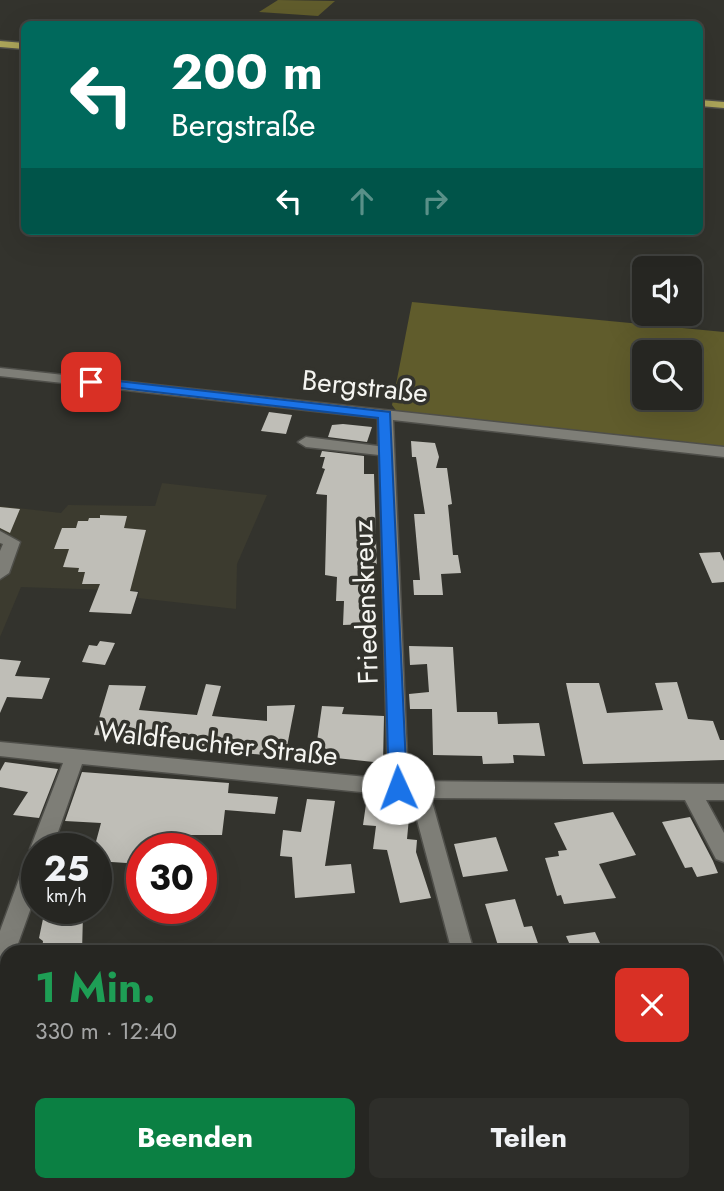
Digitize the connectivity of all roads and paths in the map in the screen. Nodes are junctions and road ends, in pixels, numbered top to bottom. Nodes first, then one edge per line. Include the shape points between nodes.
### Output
1 (0, 44) edge
2 (21, 46) edge
3 (703, 103) edge
4 (724, 105) edge
5 (5, 372) edge
6 (385, 415) junction
7 (306, 442) dead end
8 (385, 451) junction
9 (724, 452) edge
10 (0, 536) edge
11 (0, 573) edge
12 (0, 749) edge
13 (75, 757) junction
14 (408, 789) junction
15 (691, 792) junction
16 (724, 792) edge
17 (47, 833) edge
18 (724, 853) edge
19 (21, 904) edge
20 (6, 945) edge
21 (461, 945) edge

1 - 2 main road
3 - 4 main road
5 - 6 street, Bergstraße
6 - 8 street, Friedenskreuz
6 - 9 street, Bergstraße
7 - 8 street
8 - 14 street, Friedenskreuz
10 - 11 street via 12,542
12 - 13 street, Waldfeuchter Straße
13 - 14 street, Waldfeuchter Straße
13 - 17 street
14 - 15 street, Waldfeuchter Straße
14 - 21 street, Friedenskreuz
15 - 16 street, Waldfeuchter Straße
15 - 18 street
19 - 20 street

